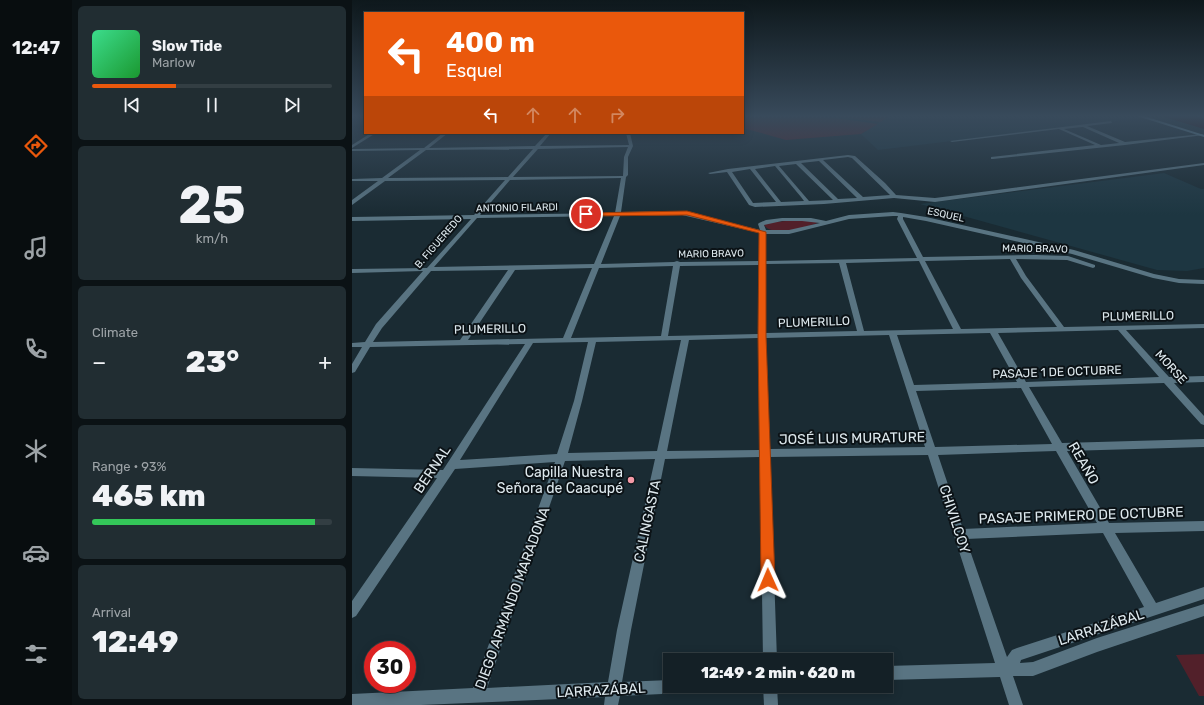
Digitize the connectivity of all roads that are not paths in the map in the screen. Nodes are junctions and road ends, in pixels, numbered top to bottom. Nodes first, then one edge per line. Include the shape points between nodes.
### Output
1 (416, 149) edge
2 (423, 149) junction
3 (429, 149) edge
4 (533, 149) edge
5 (630, 149) edge
6 (1083, 149) edge
7 (993, 158) dead end
8 (819, 159) junction
9 (797, 162) junction
10 (775, 164) junction
11 (1204, 164) edge
12 (751, 168) junction
13 (728, 170) junction
14 (710, 173) dead end
15 (624, 177) junction
16 (509, 178) junction
17 (352, 180) edge
18 (383, 180) junction
19 (894, 196) junction
20 (862, 199) junction
21 (837, 201) junction
22 (807, 202) junction
23 (352, 203) edge
24 (780, 204) junction
25 (682, 213) joint
26 (618, 214) junction
27 (901, 215) junction
28 (474, 217) junction
29 (352, 219) edge
30 (824, 222) junction
31 (762, 232) junction
32 (1012, 258) junction
33 (922, 259) junction
34 (842, 261) junction
35 (762, 262) junction
36 (677, 263) junction
37 (596, 265) junction
38 (1093, 266) dead end
39 (513, 268) junction
40 (428, 269) junction
41 (352, 270) edge
42 (1204, 282) edge
43 (1204, 326) edge
44 (1120, 328) junction
45 (1062, 329) junction
46 (992, 330) junction
47 (958, 331) junction
48 (892, 332) junction
49 (861, 333) junction
50 (762, 336) junction
51 (686, 337) junction
52 (664, 338) junction
53 (593, 339) junction
54 (531, 340) junction
55 (566, 340) junction
56 (463, 342) junction
57 (352, 345) edge
58 (366, 345) junction
59 (352, 370) edge
60 (1204, 379) edge
61 (1167, 380) junction
62 (1023, 385) junction
63 (911, 388) junction
64 (1204, 422) edge
65 (1204, 443) edge
66 (1059, 448) junction
67 (933, 451) junction
68 (765, 453) junction
69 (661, 455) junction
70 (562, 458) junction
71 (452, 465) junction
72 (352, 472) edge
73 (445, 474) junction
74 (1204, 526) edge
75 (1105, 528) junction
76 (960, 534) junction
77 (1204, 593) edge
78 (1153, 610) junction
79 (1204, 610) edge
80 (352, 612) edge
81 (770, 653) edge
82 (1005, 670) junction
83 (893, 673) edge
84 (663, 687) edge
85 (613, 690) junction
86 (770, 693) edge
87 (477, 696) junction
88 (352, 701) edge
89 (458, 701) edge
90 (611, 705) edge
91 (771, 705) edge
92 (1016, 705) edge

1 - 2 street
2 - 3 street
2 - 18 street
4 - 16 street, B. FIGUEREDO
5 - 15 street via 626,157
6 - 7 street
8 - 9 street
8 - 19 street via 853,157
8 - 20 street
9 - 10 street
9 - 21 street
10 - 12 street
10 - 22 street
11 - 19 street via 939,200
12 - 13 street
12 - 24 street
13 - 14 street
13 - 24 street via 751,204
15 - 16 street
15 - 26 street
16 - 18 street
16 - 28 street, B. FIGUEREDO
17 - 18 street
18 - 23 street
19 - 20 street
20 - 21 street
21 - 22 street
22 - 24 street
25 - 26 street, ANTONIO FILARDI
25 - 31 street, ESQUEL
26 - 28 street, ANTONIO FILARDI
26 - 37 street
27 - 30 street, ESQUEL via 860,215
27 - 33 street via 900,219
27 - 42 street, ESQUEL via 1074,252 1153,276
28 - 29 street, ANTONIO FILARDI
28 - 40 street, B. FIGUEREDO
30 - 31 street, ESQUEL via 792,232
30 - 31 street via 806,218 766,221 761,224
31 - 35 street
32 - 33 street, MARIO BRAVO
32 - 38 street, MARIO BRAVO via 1068,258
32 - 45 street
33 - 34 street, MARIO BRAVO
33 - 47 street
34 - 35 street, MARIO BRAVO
34 - 49 street
35 - 36 street, MARIO BRAVO
35 - 50 street
36 - 37 street, MARIO BRAVO
36 - 52 street
37 - 39 street, MARIO BRAVO
37 - 55 street
39 - 40 street, MARIO BRAVO
39 - 56 street
40 - 41 street, MARIO BRAVO
40 - 58 street, B. FIGUEREDO
43 - 44 street, PLUMERILLO
44 - 45 street, PLUMERILLO
44 - 61 street, MORSE
45 - 46 street, PLUMERILLO
46 - 47 street, PLUMERILLO
46 - 62 street, REAÑO
47 - 48 street, PLUMERILLO
48 - 49 street, PLUMERILLO
48 - 63 street, CHIVILCOY
49 - 50 street, PLUMERILLO
50 - 51 street, PLUMERILLO
50 - 68 street
51 - 52 street, PLUMERILLO
51 - 69 street, CALINGASTA
52 - 53 street, PLUMERILLO
53 - 55 street, PLUMERILLO
53 - 70 street, DIEGO ARMANDO MARADONA
54 - 55 street, PLUMERILLO
54 - 56 street, PLUMERILLO
54 - 71 street, BERNAL
56 - 58 street, PLUMERILLO
57 - 58 street, PLUMERILLO
58 - 59 street, B. FIGUEREDO
60 - 61 street, PASAJE 1 DE OCTUBRE
61 - 62 street, PASAJE 1 DE OCTUBRE
61 - 64 street, MORSE
62 - 63 street, PASAJE 1 DE OCTUBRE
62 - 66 street, REAÑO
63 - 67 street, CHIVILCOY
65 - 66 street, JOSÉ LUIS MURATURE
66 - 67 street, JOSÉ LUIS MURATURE
66 - 75 street, REAÑO
67 - 68 street, JOSÉ LUIS MURATURE
67 - 76 street, CHIVILCOY
68 - 69 street, JOSÉ LUIS MURATURE
68 - 81 street
69 - 70 street, JOSÉ LUIS MURATURE
69 - 85 street, CALINGASTA
70 - 71 street, JOSÉ LUIS MURATURE
70 - 87 street, DIEGO ARMANDO MARADONA
71 - 73 street, BERNAL
72 - 73 street
73 - 80 street, BERNAL
74 - 75 street, PASAJE PRIMERO DE OCTUBRE
75 - 76 street, PASAJE PRIMERO DE OCTUBRE
75 - 78 street, REAÑO
76 - 82 street, CHIVILCOY
77 - 78 street, LARRAZÁBAL
78 - 82 street, LARRAZÁBAL via 1017,655
79 - 82 street, LARRAZÁBAL via 1033,669
82 - 83 street, LARRAZÁBAL
82 - 92 street, CHIVILCOY
84 - 85 street, LARRAZÁBAL
85 - 87 street, LARRAZÁBAL
85 - 90 street, CALINGASTA
86 - 91 street
87 - 89 street, LARRAZÁBAL
88 - 89 street, LARRAZÁBAL

